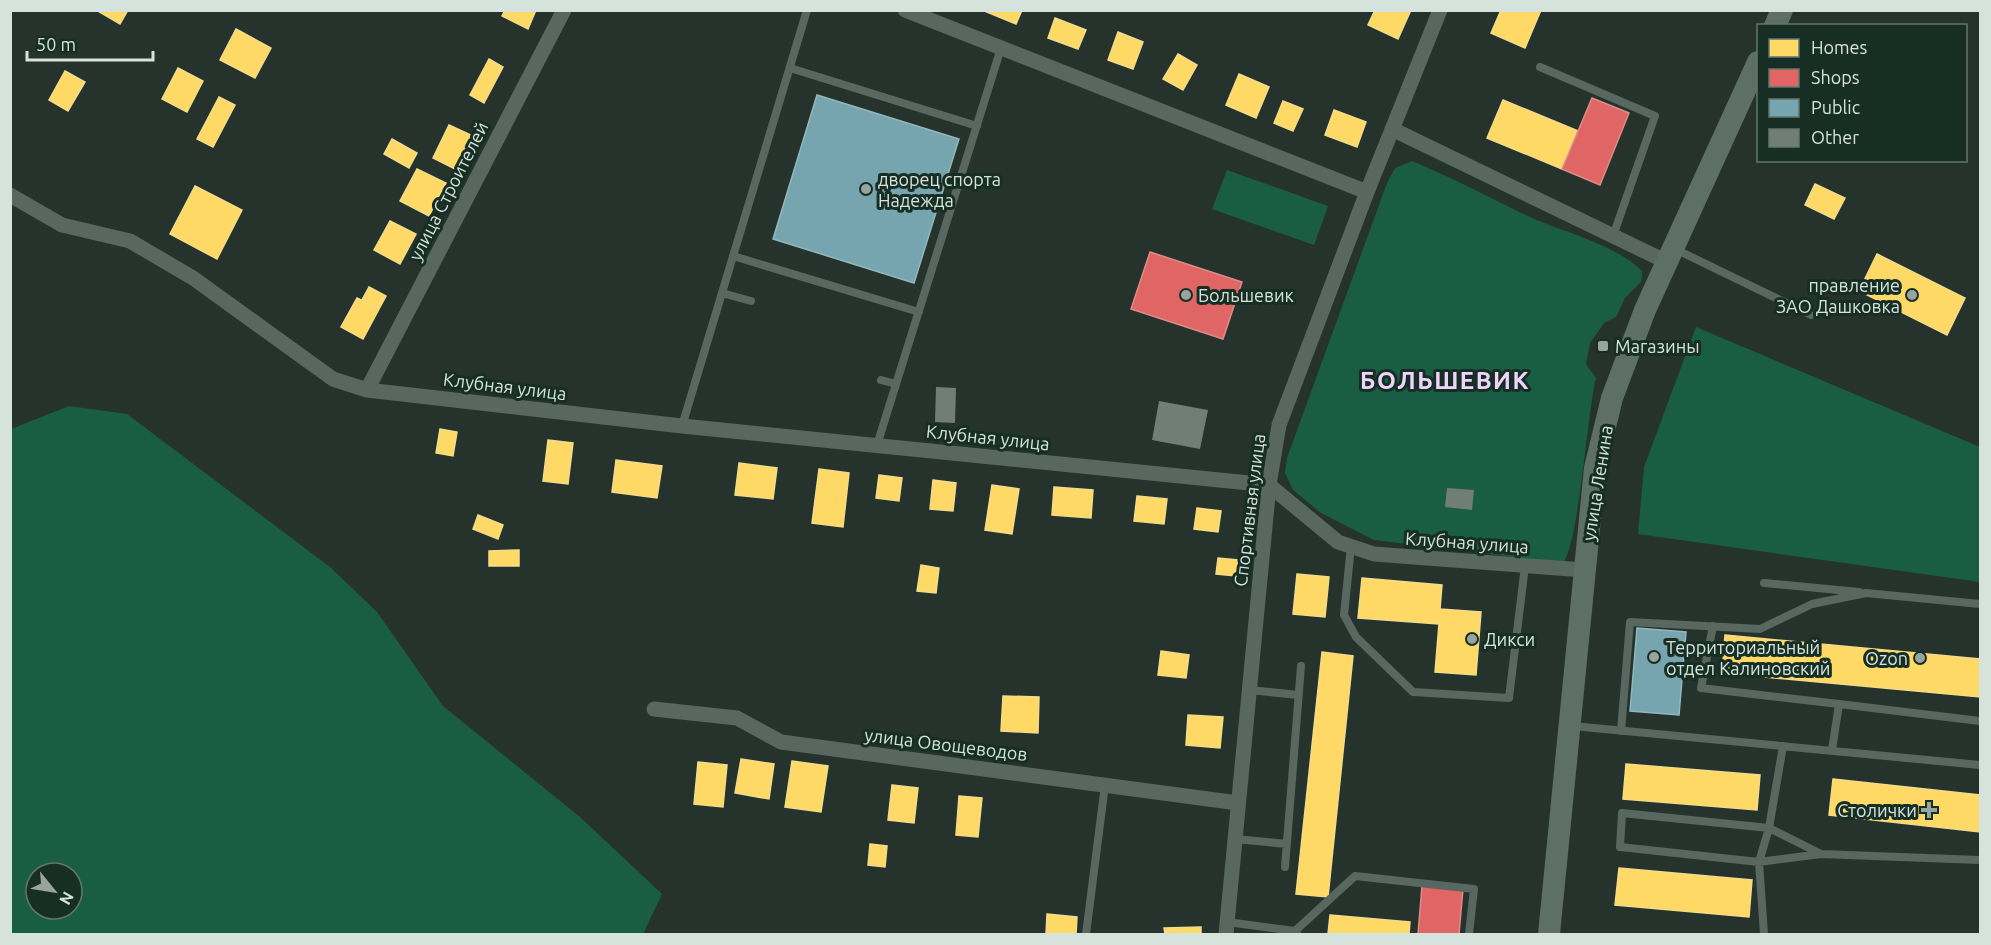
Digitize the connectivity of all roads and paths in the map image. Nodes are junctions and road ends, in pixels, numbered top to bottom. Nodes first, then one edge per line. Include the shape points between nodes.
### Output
1 (564, 10) edge
2 (807, 10) edge
3 (905, 10) edge
4 (1440, 10) edge
5 (1782, 10) edge
6 (1776, 24) edge
7 (1001, 48) junction
8 (1757, 64) edge
9 (1540, 67) dead end
10 (790, 68) junction
11 (977, 126) junction
12 (1392, 129) junction
13 (1367, 192) junction
14 (10, 195) edge
15 (1613, 236) junction
16 (1670, 255) junction
17 (733, 256) junction
18 (722, 293) junction
19 (751, 301) dead end
20 (919, 312) junction
21 (1811, 315) dead end
22 (881, 380) dead end
23 (896, 384) junction
24 (367, 390) junction
25 (682, 426) junction
26 (877, 445) junction
27 (1269, 485) junction
28 (1351, 546) junction
29 (1525, 566) junction
30 (1584, 570) junction
31 (1764, 584) dead end
32 (1866, 593) junction
33 (1980, 604) edge
34 (1713, 626) junction
35 (1301, 666) dead end
36 (1249, 690) junction
37 (1298, 695) junction
38 (1839, 704) junction
39 (654, 709) dead end
40 (1980, 721) edge
41 (1569, 726) junction
42 (1621, 731) junction
43 (1783, 746) junction
44 (1832, 750) junction
45 (1980, 765) edge
46 (1105, 784) junction
47 (1238, 803) junction
48 (1769, 828) junction
49 (1235, 839) junction
50 (1287, 844) junction
51 (1821, 854) junction
52 (1980, 860) edge
53 (1759, 862) junction
54 (1285, 867) dead end
55 (1227, 928) edge
56 (1296, 933) edge
57 (1086, 934) edge
58 (1469, 934) edge
59 (1549, 934) edge
60 (1764, 934) edge

1 - 24 street, улица Строителей
2 - 10 lane
3 - 7 street
4 - 12 street, Спортивная улица
5 - 6 main road
7 - 11 lane
7 - 13 street
8 - 16 main road, улица Ленина
9 - 15 lane via 1655,116
10 - 11 lane
10 - 17 lane
11 - 20 lane
12 - 13 street, Спортивная улица
12 - 15 street
13 - 27 street, Спортивная улица via 1279,425
14 - 24 street, Клубная улица via 62,225 130,241 193,278 333,380
15 - 16 street
16 - 21 lane
16 - 30 main road, улица Ленина via 1612,398 1595,468
17 - 18 lane
17 - 20 lane
18 - 19 lane
18 - 25 lane
20 - 23 lane
22 - 23 lane
23 - 26 lane
24 - 25 street, Клубная улица
25 - 26 street, Клубная улица
26 - 27 street, Клубная улица
27 - 28 street, Клубная улица via 1338,542
27 - 36 street, Спортивная улица
28 - 29 street, Клубная улица via 1374,554
28 - 29 lane via 1344,615 1356,637 1413,692 1509,698
29 - 30 street, Клубная улица
30 - 41 main road, улица Ленина
31 - 32 lane
32 - 33 lane
32 - 34 lane via 1812,604 1760,629
34 - 38 lane via 1701,688
34 - 42 lane via 1630,622
35 - 37 lane
36 - 37 lane
36 - 47 street, Спортивная улица
37 - 50 lane
38 - 40 lane
38 - 44 lane
39 - 46 street, улица Овощеводов via 737,718 781,742
41 - 42 lane
41 - 59 main road, улица Ленина
42 - 43 lane
43 - 44 lane
43 - 48 lane
44 - 45 lane
46 - 47 street, улица Овощеводов
46 - 57 lane
47 - 49 street, Спортивная улица
48 - 51 lane
48 - 53 lane
48 - 53 lane via 1622,813 1620,846
49 - 50 lane
49 - 55 street, Спортивная улица
50 - 54 lane
51 - 52 lane
51 - 53 lane
53 - 60 lane
55 - 56 lane
56 - 58 lane via 1355,876 1474,889

